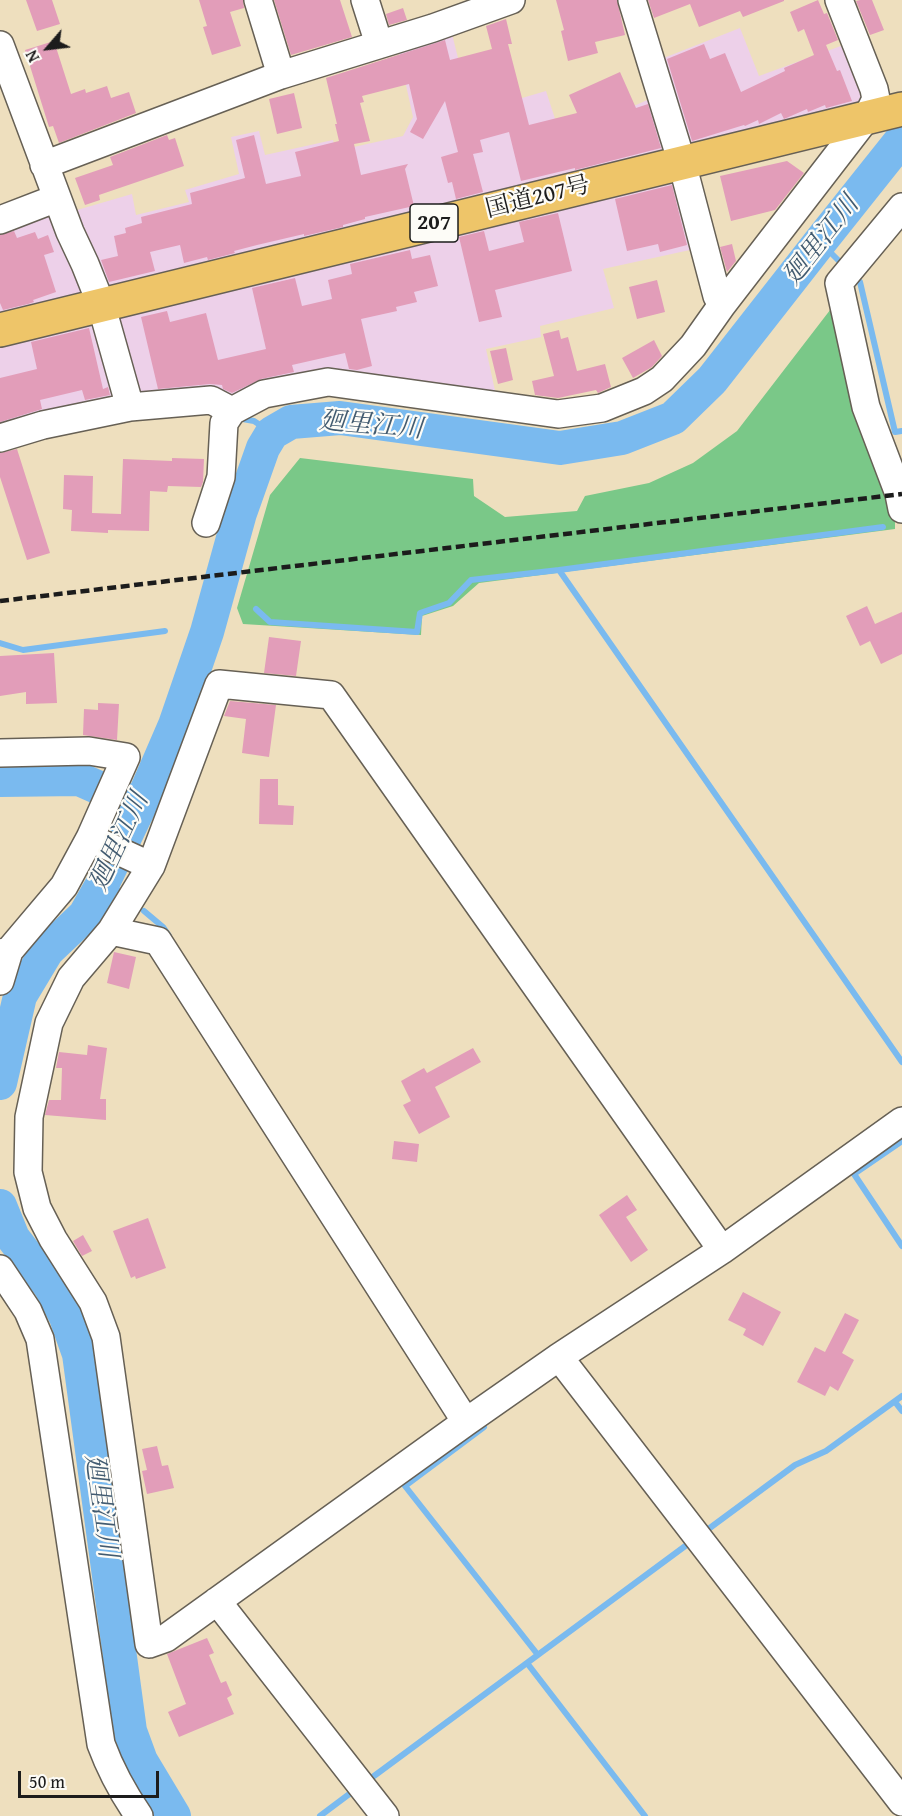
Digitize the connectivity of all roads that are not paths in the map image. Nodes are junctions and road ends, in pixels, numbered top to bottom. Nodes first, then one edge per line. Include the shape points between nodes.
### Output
1 (258, 0) edge
2 (365, 0) edge
3 (511, 0) edge
4 (632, 0) edge
5 (839, 0) edge
6 (379, 44) junction
7 (0, 45) edge
8 (281, 75) junction
9 (902, 109) edge
10 (867, 117) junction
11 (682, 163) junction
12 (44, 165) junction
13 (57, 198) junction
14 (902, 207) edge
15 (0, 220) edge
16 (101, 304) junction
17 (723, 305) junction
18 (0, 330) edge
19 (130, 407) junction
20 (228, 417) junction
21 (0, 438) edge
22 (902, 509) edge
23 (206, 523) dead end
24 (0, 753) edge
25 (90, 838) junction
26 (151, 867) junction
27 (111, 931) junction
28 (4, 952) edge
29 (0, 981) edge
30 (902, 1121) edge
31 (722, 1250) junction
32 (0, 1269) edge
33 (559, 1357) junction
34 (473, 1417) junction
35 (217, 1601) junction
36 (902, 1802) edge
37 (139, 1816) edge
38 (385, 1816) edge

1 - 8 street
2 - 6 street
3 - 6 street
4 - 11 street
5 - 10 street via 874,88 876,99
6 - 8 street
7 - 12 street
8 - 12 street
9 - 10 highway, 国道207号 / 207
10 - 11 highway, 国道207号 / 207
10 - 17 street
11 - 16 highway, 国道207号 / 207
11 - 17 street via 717,296
12 - 13 street
13 - 15 street
13 - 16 street
14 - 22 street via 839,283 866,406
16 - 18 highway, 国道207号 / 207
16 - 19 street
17 - 20 street via 662,379 602,408 558,414 328,382 264,394
19 - 20 street via 211,400
19 - 21 street
20 - 23 street via 221,477
24 - 25 street via 89,751 126,757
25 - 26 street
25 - 28 street via 64,886
26 - 27 street
26 - 31 street via 219,684 331,695
27 - 34 street via 158,941
27 - 35 street via 71,978 49,1023 29,1117 28,1172 37,1208 93,1302 106,1337 149,1644 166,1638
28 - 29 street
30 - 31 street
31 - 33 street
32 - 37 street via 28,1311 40,1339 101,1744 110,1770
33 - 34 street
33 - 36 street
34 - 35 street
35 - 38 street

